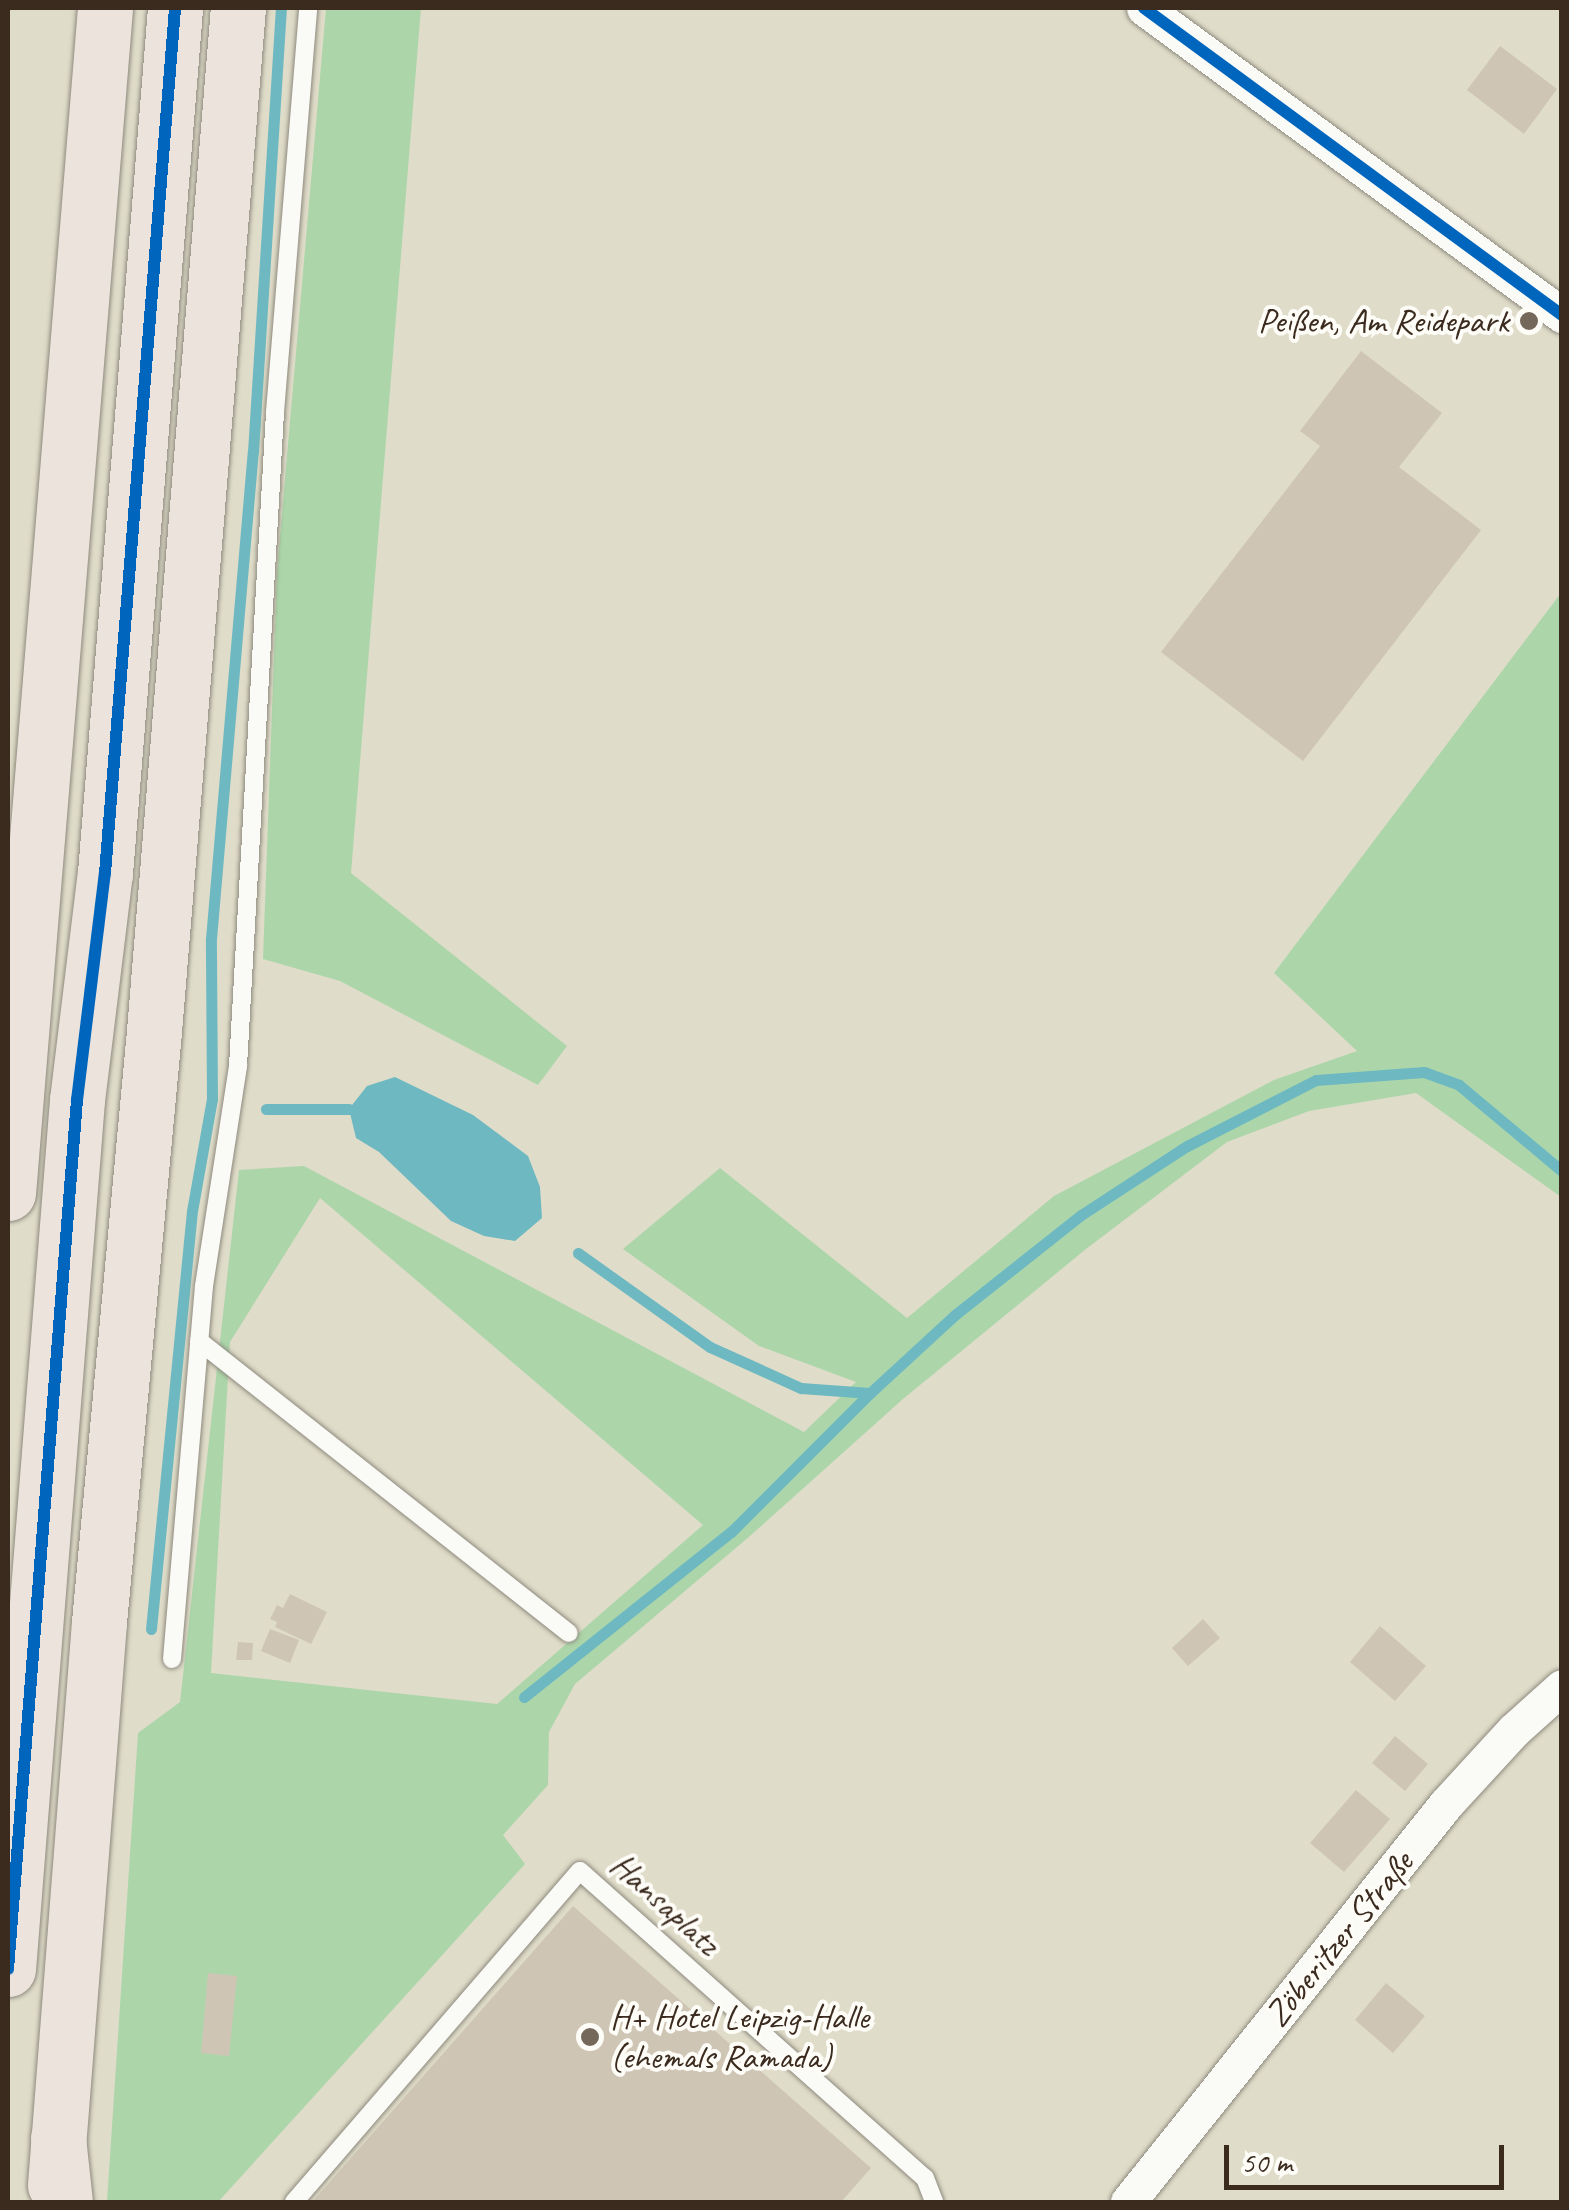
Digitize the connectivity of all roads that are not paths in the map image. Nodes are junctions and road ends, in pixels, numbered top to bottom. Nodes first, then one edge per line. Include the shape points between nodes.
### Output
1 (105, 8) edge
2 (175, 8) edge
3 (238, 8) edge
4 (308, 8) edge
5 (1144, 8) edge
6 (1562, 315) edge
7 (62, 530) junction
8 (8, 796) edge
9 (8, 1193) edge
10 (199, 1341) junction
11 (569, 1633) dead end
12 (172, 1659) dead end
13 (1562, 1686) edge
14 (8, 1969) edge
15 (58, 2138) junction
16 (53, 2202) edge
17 (65, 2202) edge
18 (294, 2202) edge
19 (934, 2202) edge
20 (1128, 2202) edge

1 - 7 highway
2 - 14 highway
3 - 15 highway
4 - 10 lane via 275,412 238,1066
5 - 6 street
7 - 8 highway
7 - 9 highway
10 - 11 lane
10 - 12 lane
13 - 20 street, Zöberitzer Straße via 1446,1805
15 - 16 highway
15 - 17 highway
18 - 19 lane, Hansaplatz via 580,1872 925,2178

